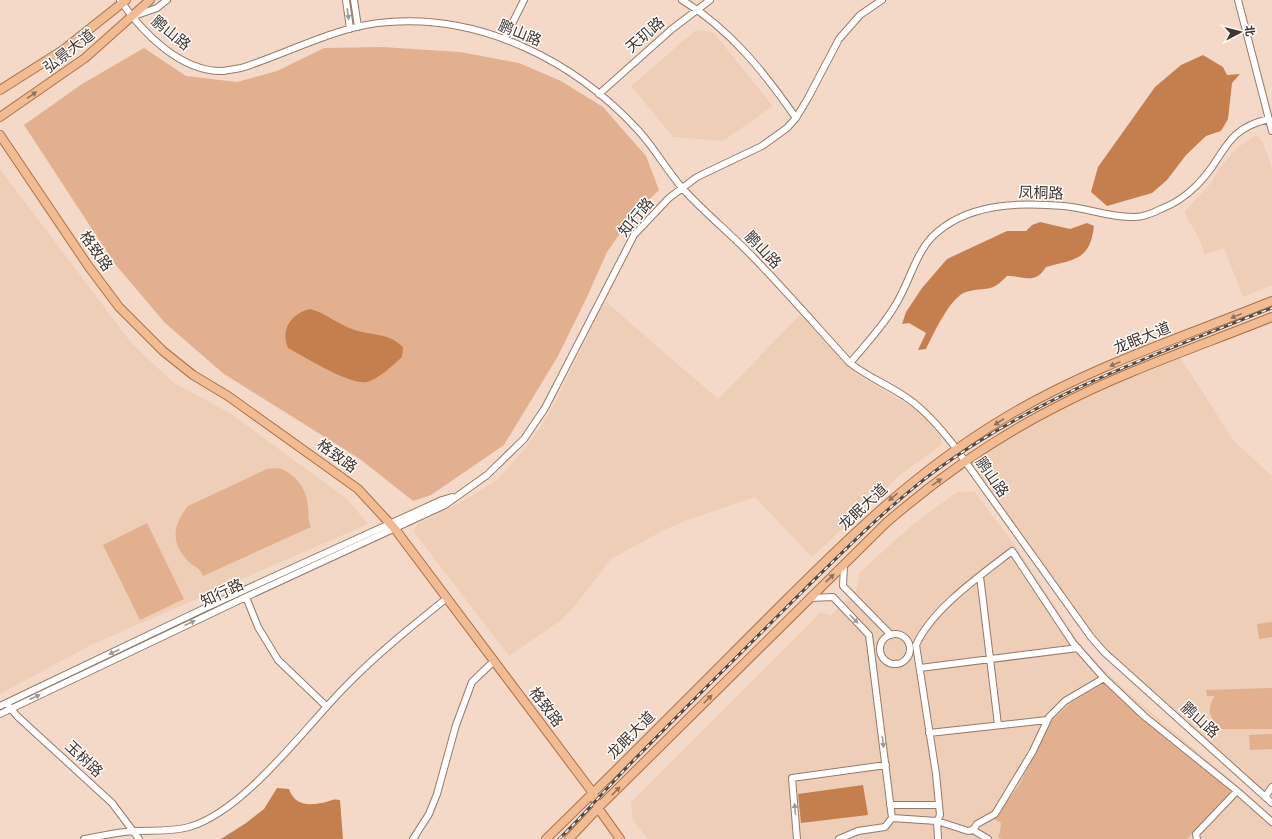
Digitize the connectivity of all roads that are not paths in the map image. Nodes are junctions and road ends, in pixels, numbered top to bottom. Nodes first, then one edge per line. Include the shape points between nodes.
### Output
1 (150, 0) edge
2 (167, 0) edge
3 (346, 0) edge
4 (354, 0) edge
5 (524, 0) edge
6 (682, 0) edge
7 (710, 0) edge
8 (882, 0) edge
9 (1238, 0) edge
10 (123, 1) edge
11 (697, 9) junction
12 (133, 16) junction
13 (358, 27) junction
14 (350, 29) junction
15 (505, 38) junction
16 (0, 90) edge
17 (599, 94) junction
18 (0, 117) edge
19 (796, 118) junction
20 (1269, 119) junction
21 (1272, 130) edge
22 (0, 135) edge
23 (682, 188) junction
24 (1272, 301) edge
25 (1272, 317) edge
26 (850, 363) junction
27 (956, 449) junction
28 (965, 462) junction
29 (392, 526) junction
30 (844, 565) junction
31 (980, 576) junction
32 (246, 597) junction
33 (447, 598) junction
34 (810, 598) junction
35 (890, 635) junction
36 (912, 645) junction
37 (1078, 648) junction
38 (880, 651) junction
39 (871, 652) junction
40 (990, 659) junction
41 (494, 661) junction
42 (920, 668) junction
43 (1104, 678) junction
44 (0, 706) edge
45 (9, 706) junction
46 (326, 706) junction
47 (0, 714) edge
48 (1048, 720) junction
49 (998, 725) junction
50 (929, 733) junction
51 (886, 765) junction
52 (1272, 787) edge
53 (1237, 791) junction
54 (593, 793) junction
55 (1265, 797) junction
56 (1272, 803) edge
57 (890, 804) junction
58 (939, 805) junction
59 (598, 808) junction
60 (892, 818) junction
61 (937, 821) junction
62 (1272, 822) edge
63 (973, 830) junction
64 (133, 831) junction
65 (1196, 836) edge
66 (84, 839) edge
67 (139, 839) edge
68 (413, 839) edge
69 (546, 839) edge
70 (569, 839) edge
71 (620, 839) edge
72 (797, 839) edge
73 (838, 839) edge
74 (938, 839) edge
75 (988, 839) edge
76 (1191, 839) edge

1 - 12 main road, 弘景大道
2 - 12 street via 157,8
3 -> 14 street
4 - 13 street
5 - 15 street
6 - 11 street
7 - 11 street, 天玑路
8 - 19 street, 知行路 via 860,15 838,39
9 - 20 street
10 - 12 street, 鹏山路
10 - 16 main road, 弘景大道 via 63,50
11 - 17 street, 天玑路
11 - 19 street via 748,54
12 - 14 street, 鹏山路 via 150,36 180,59 223,71 262,62
18 -> 12 main road, 弘景大道 via 85,58
13 - 14 street, 鹏山路
13 - 15 street, 鹏山路 via 388,22 425,22 457,26
15 - 17 street, 鹏山路 via 548,59
17 - 23 street, 鹏山路 via 615,106 638,131
19 - 23 street, 知行路 via 776,138 697,177
20 - 21 street
20 - 26 street, 凤桐路 via 1254,122 1238,131 1225,145 1197,186 1176,203 1153,213 1136,218 1082,208 1022,203 974,212 950,223 932,238 897,303
22 - 29 main road, 格致路 via 119,307 163,351 193,375 228,396 358,489
23 - 26 street, 鹏山路 via 753,257
23 - 29 street, 知行路 via 634,235 545,408 524,439 487,475 455,496
24 -> 27 main road, 龙眠大道 via 1094,372 1049,393
25 - 28 main road, 龙眠大道 via 1094,389 1014,430
26 - 27 street, 鹏山路 via 865,375 913,402
27 - 28 street, 鹏山路
27 -> 54 main road, 龙眠大道 via 906,486 873,515
30 -> 28 main road, 龙眠大道 via 913,499
28 - 55 street, 鹏山路 via 1078,620 1104,652
29 - 32 street, 知行路
29 - 33 main road, 格致路
29 -> 45 street, 知行路 via 205,608
34 -> 30 main road, 龙眠大道
30 - 35 street via 842,586
31 - 36 street via 936,615
31 - 37 street via 1012,551
31 - 40 street
45 -> 32 street, 知行路
32 - 46 street via 258,627 278,660
33 - 41 main road, 格致路
33 - 46 street via 399,638
34 -> 39 street via 833,597 869,636
59 -> 34 main road, 龙眠大道
35 - 36 street via 895,634 904,638
35 - 38 street via 882,641
36 - 38 street via 909,655 899,664 884,660
36 - 42 street
37 - 40 street
37 - 43 street
38 - 39 street
39 -> 51 street
40 - 42 street
40 - 49 street
41 - 54 main road, 格致路
41 - 68 street via 472,682 456,726 437,794 429,814
42 - 50 street
43 - 48 street via 1065,701
43 - 53 street via 1144,716
44 - 45 street, 知行路
45 - 47 street, 知行路
45 - 64 street, 玉树路 via 112,803
46 - 64 street via 295,743 240,798 210,818 190,827
48 - 49 street
48 - 63 street via 1033,751 995,814 977,824
49 - 50 street
50 - 58 street
51 - 57 street
72 -> 51 street via 792,778
52 - 55 street
53 - 62 street
53 - 65 street
54 - 59 main road, 格致路
54 - 69 main road, 龙眠大道
55 - 56 street, 鹏山路
57 - 58 street
57 - 60 street
58 - 61 street via 940,815
59 - 70 main road, 龙眠大道
59 - 71 main road, 格致路
60 - 61 street
60 - 73 street via 885,826 858,831
61 - 63 street via 968,831
61 - 74 street
63 - 75 street
64 - 66 street
64 - 67 street, 玉树路
65 - 76 street

